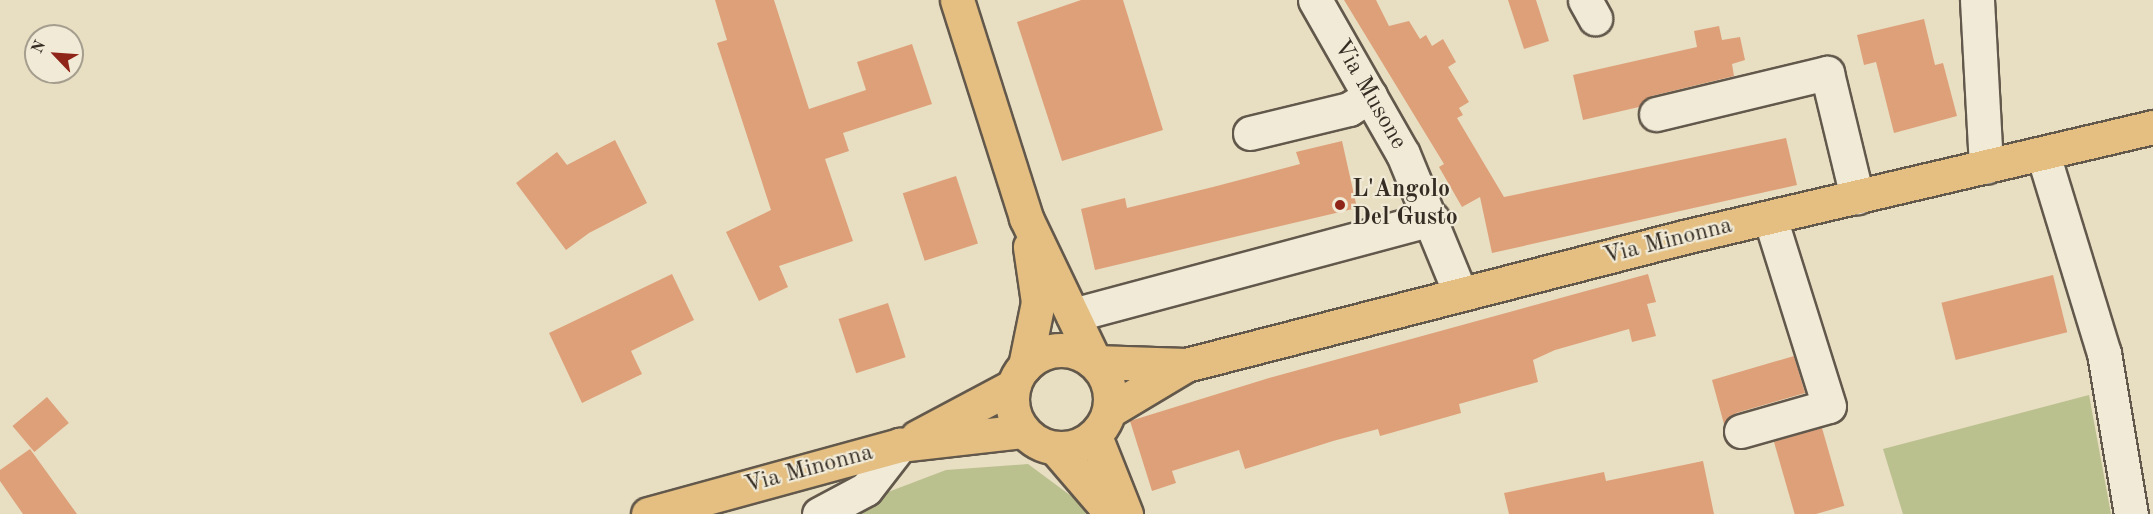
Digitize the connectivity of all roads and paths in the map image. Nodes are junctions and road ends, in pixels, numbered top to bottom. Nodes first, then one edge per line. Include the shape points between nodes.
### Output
1 (957, 0) edge
2 (1315, 0) edge
3 (1977, 0) edge
4 (1370, 96) junction
5 (1656, 114) dead end
6 (2153, 127) edge
7 (1250, 133) dead end
8 (2043, 154) junction
9 (1986, 167) junction
10 (1857, 197) junction
11 (1770, 218) junction
12 (1026, 219) junction
13 (1432, 219) junction
14 (1460, 293) junction
15 (1073, 315) junction
16 (1095, 362) junction
17 (1185, 365) junction
18 (1019, 376) junction
19 (1102, 423) junction
20 (1023, 431) junction
21 (1741, 431) dead end
22 (900, 446) junction
23 (1056, 449) junction
24 (648, 514) edge
25 (819, 514) edge
26 (1112, 514) edge
27 (1126, 514) edge
28 (2131, 514) edge

1 - 12 main road
2 - 4 street, Via Musone
3 - 9 street
4 - 7 street via 1349,108
4 - 13 street, Via Musone
5 - 10 street via 1827,73
6 - 8 main road, Via Minonna
8 - 9 main road, Via Minonna
8 - 28 street via 2104,353
9 - 10 main road, Via Minonna
10 - 11 main road, Via Minonna
11 - 14 main road, Via Minonna
11 - 21 street via 1829,405
12 - 15 main road
12 - 18 main road via 1038,302
13 - 14 street, Via Musone
13 - 15 street
14 - 17 main road, Via Minonna
15 - 16 main road
16 - 17 main road, Via Minonna
16 - 18 main road, Via Minonna via 1059,349
16 - 19 main road via 1108,385
17 - 19 main road, Via Minonna
18 - 20 main road via 1015,418
18 - 22 main road, Via Minonna
19 - 23 main road, Via Minonna via 1083,444
19 - 27 main road
20 - 22 main road, Via Minonna
20 - 23 main road
22 - 24 main road, Via Minonna
22 - 25 street via 866,489
23 - 26 main road

